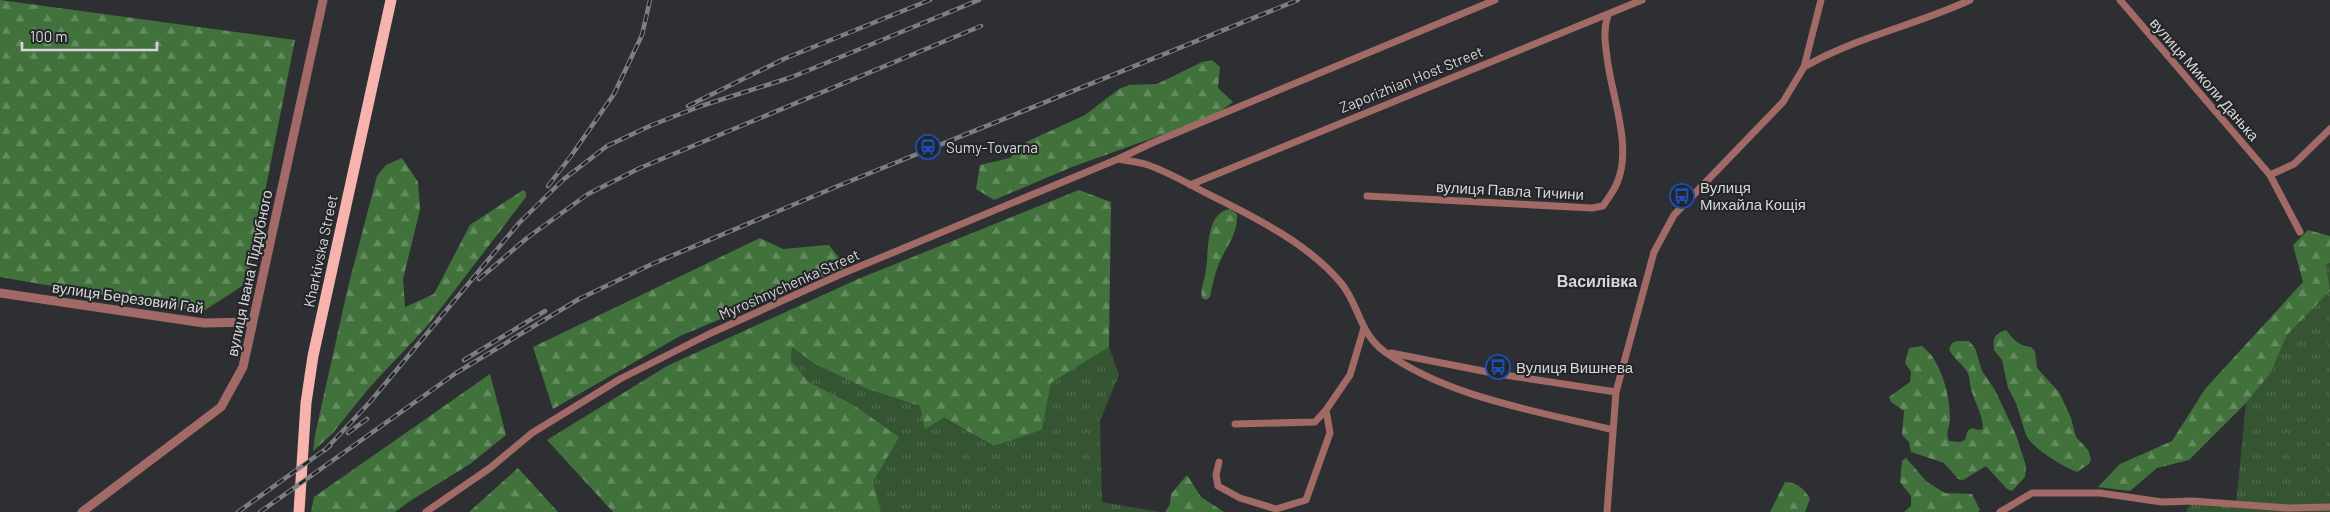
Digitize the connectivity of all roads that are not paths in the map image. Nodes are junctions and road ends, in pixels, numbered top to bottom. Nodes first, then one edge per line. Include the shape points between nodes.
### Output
1 (323, 0) edge
2 (391, 0) edge
3 (1495, 0) edge
4 (1642, 0) edge
5 (1820, 0) edge
6 (1970, 0) edge
7 (2120, 0) edge
8 (1608, 15) junction
9 (1804, 67) junction
10 (2330, 128) edge
11 (1118, 159) junction
12 (2270, 176) junction
13 (1190, 185) junction
14 (1367, 196) dead end
15 (2300, 232) dead end
16 (0, 293) edge
17 (252, 322) junction
18 (1364, 328) junction
19 (1386, 352) junction
20 (1616, 392) junction
21 (1326, 410) junction
22 (1235, 424) dead end
23 (1613, 430) junction
24 (1218, 462) dead end
25 (2330, 507) edge
26 (82, 512) edge
27 (299, 512) edge
28 (426, 512) edge
29 (1607, 512) edge
30 (2000, 512) edge

1 - 17 street, вулиця Івана Піддубного
2 - 27 main road, Kharkivska Street via 313,356 306,403
3 - 11 street, Myroshnychenka Street
4 - 8 street, Zaporizhian Host Street
5 - 9 street
6 - 9 street via 1829,52
7 - 12 street, вулиця Миколи Данька
8 - 13 street, Zaporizhian Host Street
8 - 14 street, вулиця Павла Тичини via 1603,27 1619,120 1622,160 1617,182 1603,206
9 - 20 street via 1783,102 1674,215 1654,252
10 - 12 street via 2294,164
11 - 13 street via 1147,165
11 - 28 street, Myroshnychenka Street via 838,276 620,379 532,433 490,468
12 - 15 street, вулиця Миколи Данька
13 - 18 street via 1258,219 1313,256 1350,295
16 - 17 street, вулиця Березовий Гай via 204,323
17 - 26 street, вулиця Івана Піддубного via 243,367 221,407
18 - 19 street via 1371,340
18 - 21 street via 1350,375
19 - 20 street
19 - 23 street via 1428,378 1504,403
20 - 23 street
21 - 22 street via 1315,422
21 - 24 street via 1330,433 1306,500 1276,509 1240,498 1218,486
23 - 29 street
25 - 30 street via 2162,502 2100,493 2032,493

